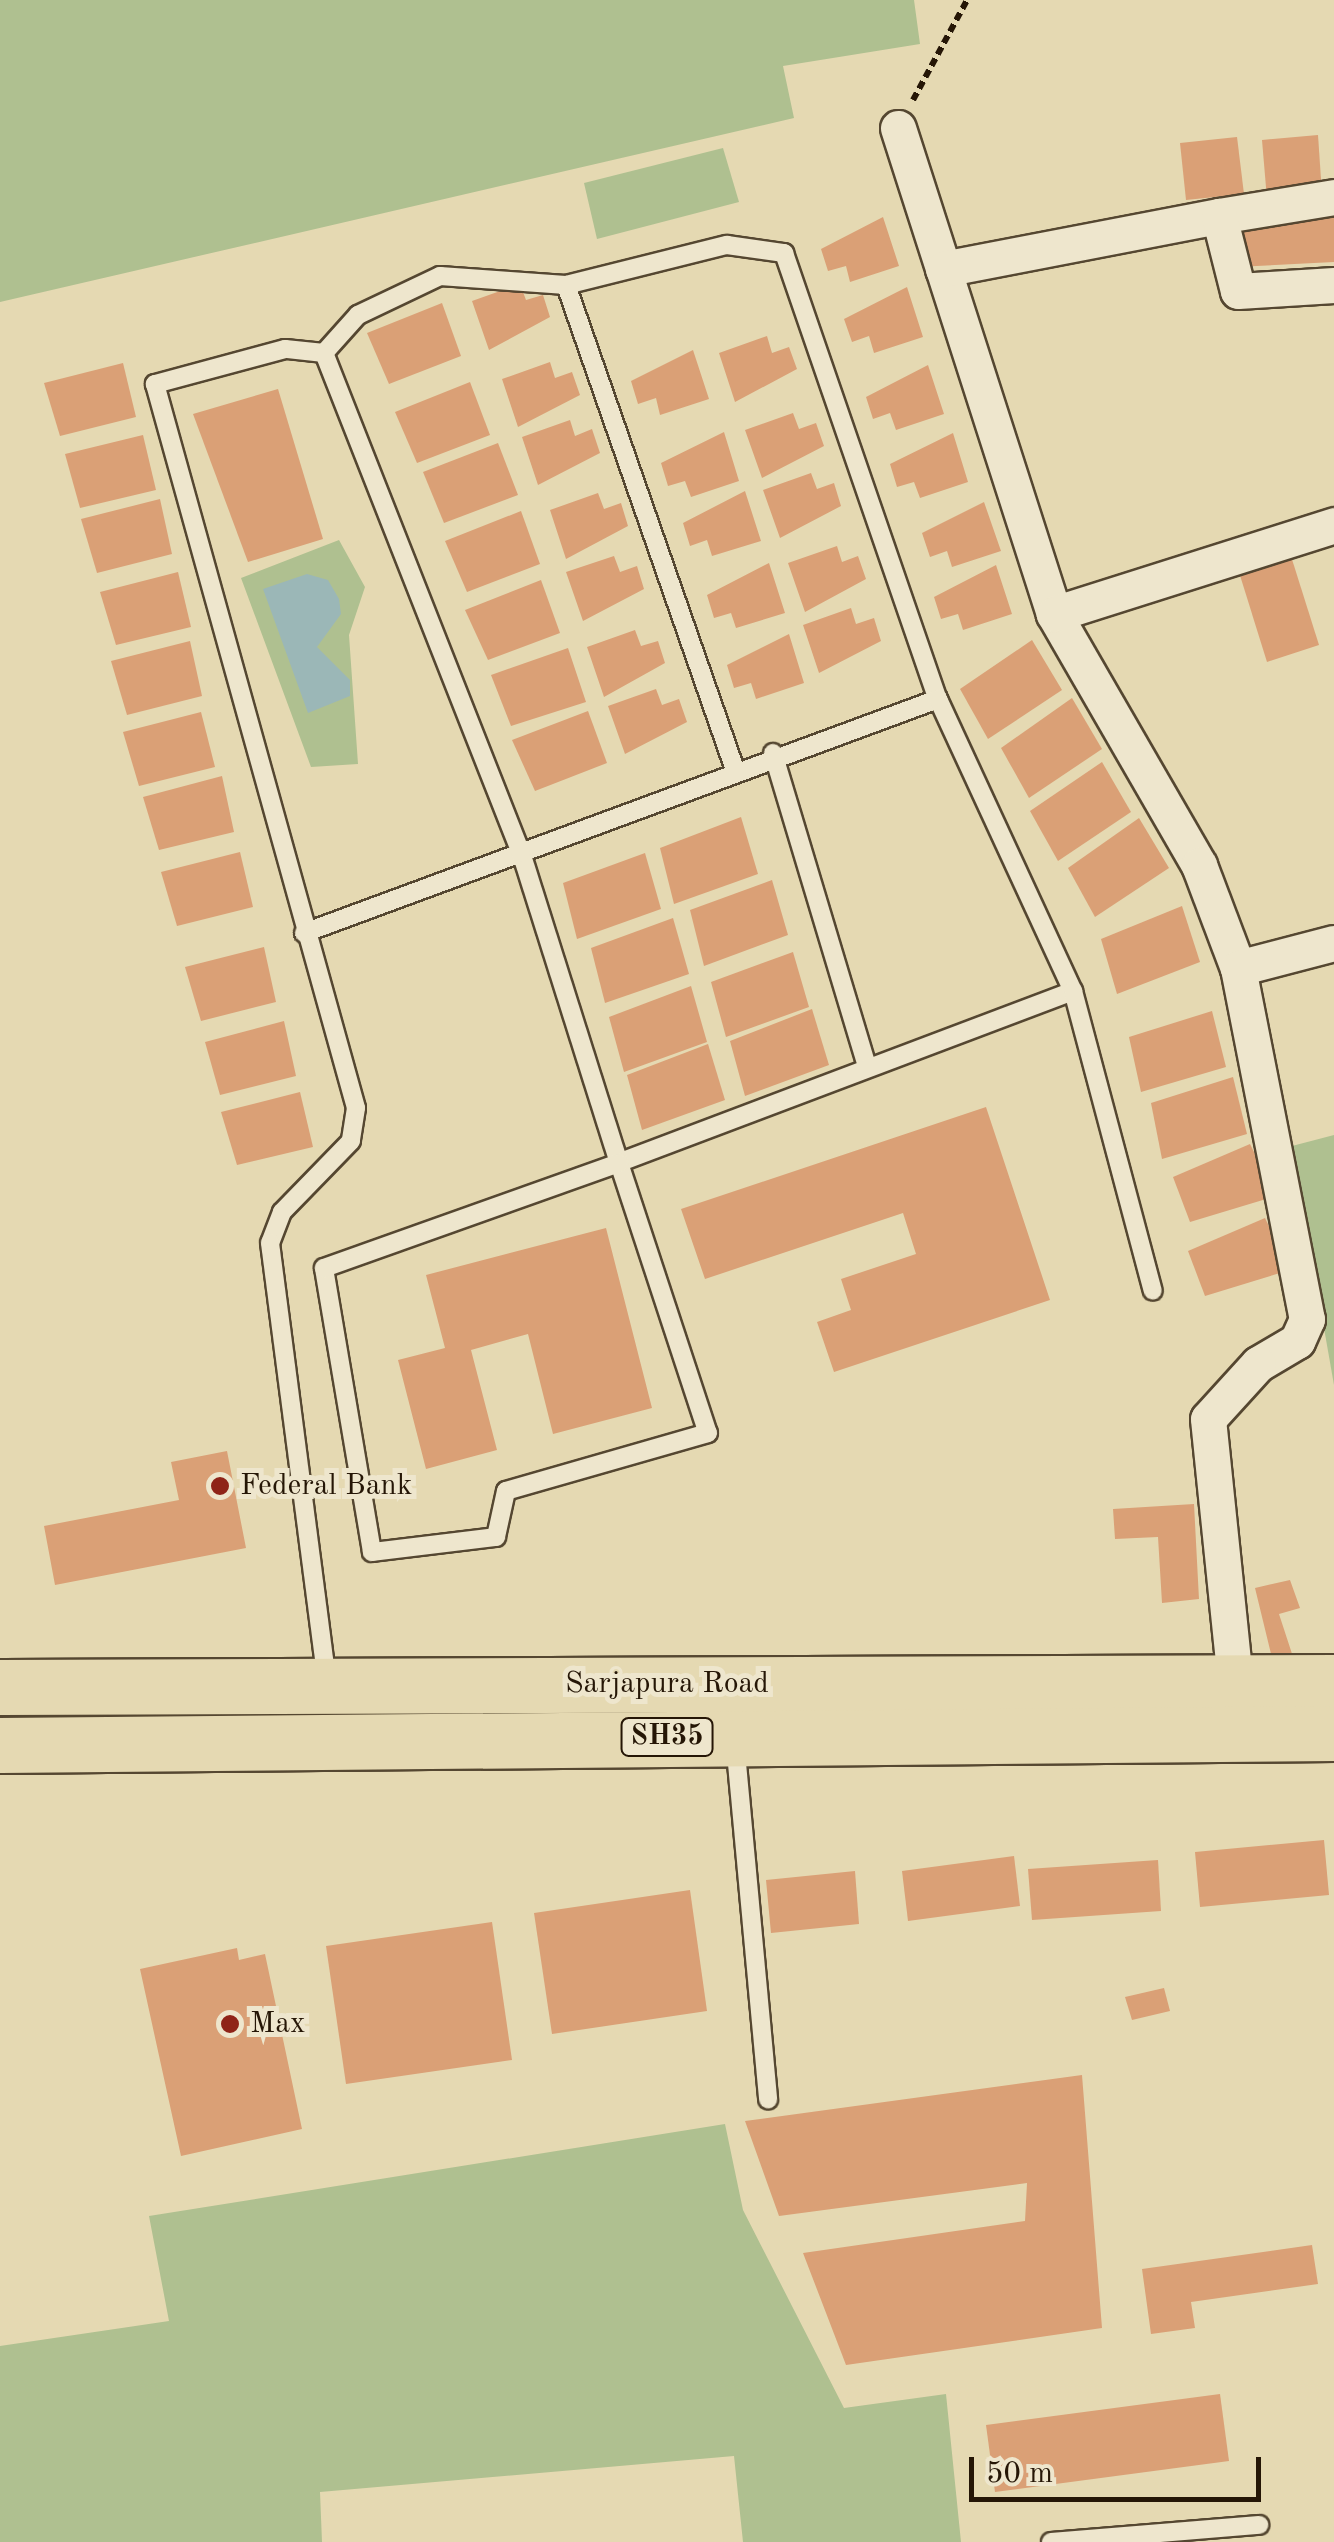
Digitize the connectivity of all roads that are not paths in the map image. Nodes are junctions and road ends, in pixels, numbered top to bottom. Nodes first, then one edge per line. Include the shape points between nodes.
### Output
1 (898, 128) road end
2 (1334, 197) edge
3 (1219, 216) junction
4 (943, 269) junction
5 (566, 285) junction
6 (1334, 285) edge
7 (324, 353) junction
8 (1334, 525) edge
9 (1054, 614) junction
10 (938, 700) junction
11 (773, 753) junction
12 (734, 767) junction
13 (521, 853) junction
14 (304, 933) junction
15 (1334, 943) edge
16 (1238, 968) junction
17 (1073, 991) junction
18 (866, 1063) junction
19 (619, 1163) junction
20 (1154, 1291) dead end
21 (327, 1680) junction
22 (1235, 1682) junction
23 (1334, 1682) edge
24 (0, 1687) edge
25 (1334, 1732) edge
26 (735, 1736) junction
27 (0, 1745) edge
28 (768, 2099) dead end
29 (1259, 2524) dead end
30 (1200, 2536) edge
31 (1050, 2542) edge

1 - 4 street
2 - 3 street
3 - 4 street
3 - 6 street via 1238,291
4 - 9 street
5 - 7 lane via 440,276 358,315
5 - 10 lane via 726,245 784,253
5 - 12 lane
7 - 13 lane
7 - 14 lane via 285,348 155,384
8 - 9 street
9 - 16 street via 1199,866
10 - 11 lane
10 - 17 lane
11 - 12 lane
11 - 18 lane
12 - 13 lane
13 - 14 lane
13 - 19 lane
14 - 21 lane via 356,1126 333,1164 282,1212 270,1243
15 - 16 street
16 - 22 street via 1307,1319 1297,1341 1258,1364 1208,1419
17 - 18 lane
17 - 20 lane
18 - 19 lane
19 - 19 lane via 708,1433 506,1491 496,1537 372,1552 324,1268
21 - 22 main road, Sarjapura Road
21 - 24 main road, Sarjapura Road
22 - 23 main road, Sarjapura Road
25 - 26 main road, Sarjapura Road / SH35
26 - 27 main road, Sarjapura Road / SH35
26 - 28 lane
29 - 30 lane
30 - 31 lane

